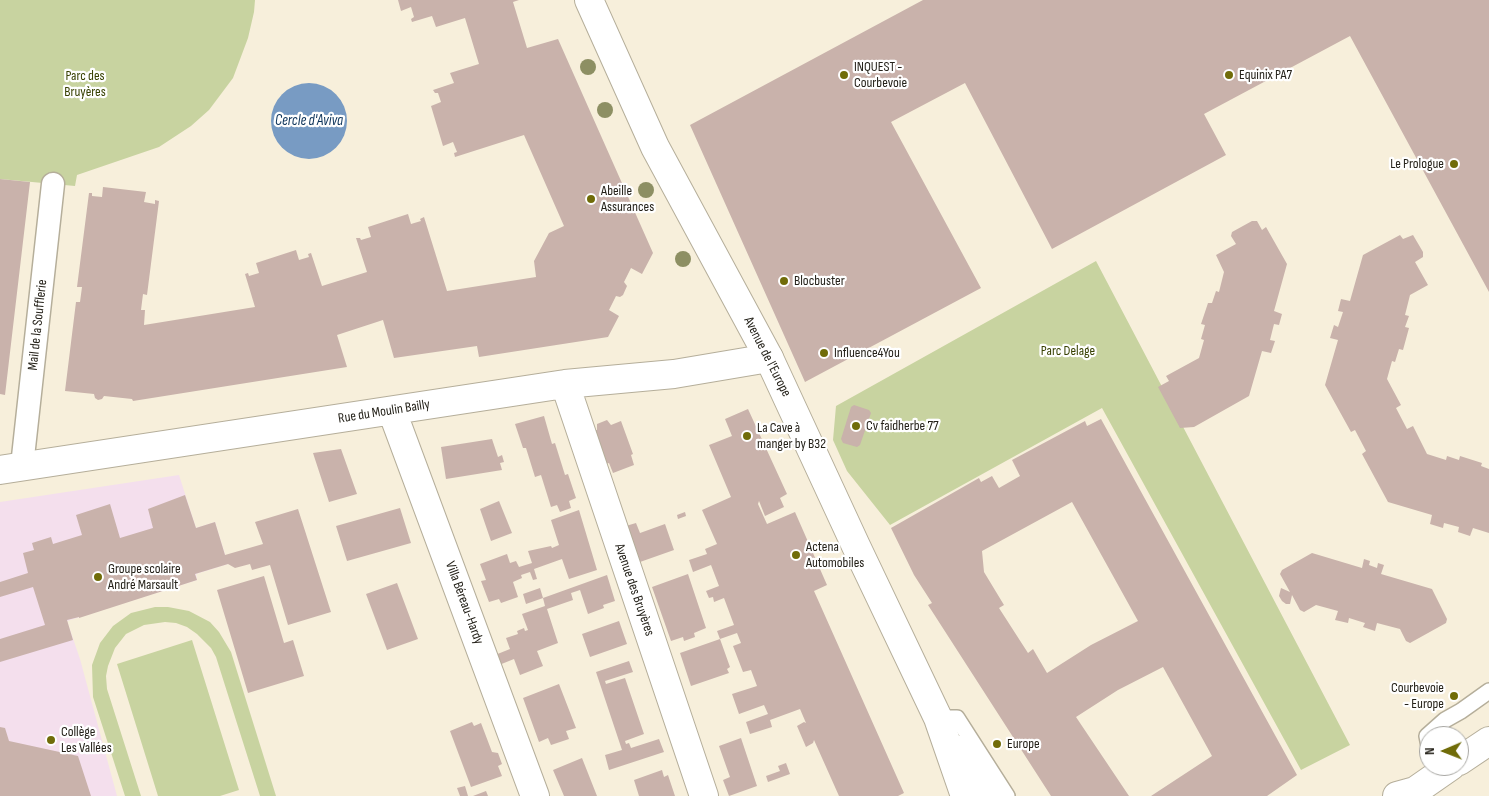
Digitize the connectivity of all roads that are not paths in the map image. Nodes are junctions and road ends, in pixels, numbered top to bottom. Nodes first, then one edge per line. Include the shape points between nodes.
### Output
1 (594, 2) edge
2 (53, 184) dead end
3 (769, 358) junction
4 (565, 384) junction
5 (392, 411) junction
6 (11, 468) edge
7 (1489, 691) edge
8 (938, 718) junction
9 (1438, 726) edge
10 (1489, 740) edge
11 (1469, 754) edge
12 (536, 796) edge
13 (704, 796) edge
14 (965, 796) edge
15 (990, 796) edge
16 (1007, 796) edge

1 - 3 street, Avenue de l'Europe via 655,148
2 - 6 street, Mail de la Soufflerie
3 - 4 street, Rue du Moulin Bailly via 674,374
3 - 8 street, Avenue de l'Europe
4 - 5 street, Rue du Moulin Bailly
4 - 13 street, Avenue des Bruyères
5 - 6 street, Rue du Moulin Bailly
5 - 12 street, Villa Béreau-Hardy
7 - 9 lane
8 - 14 street
8 - 15 street
8 - 16 lane via 957,718
10 - 11 street

